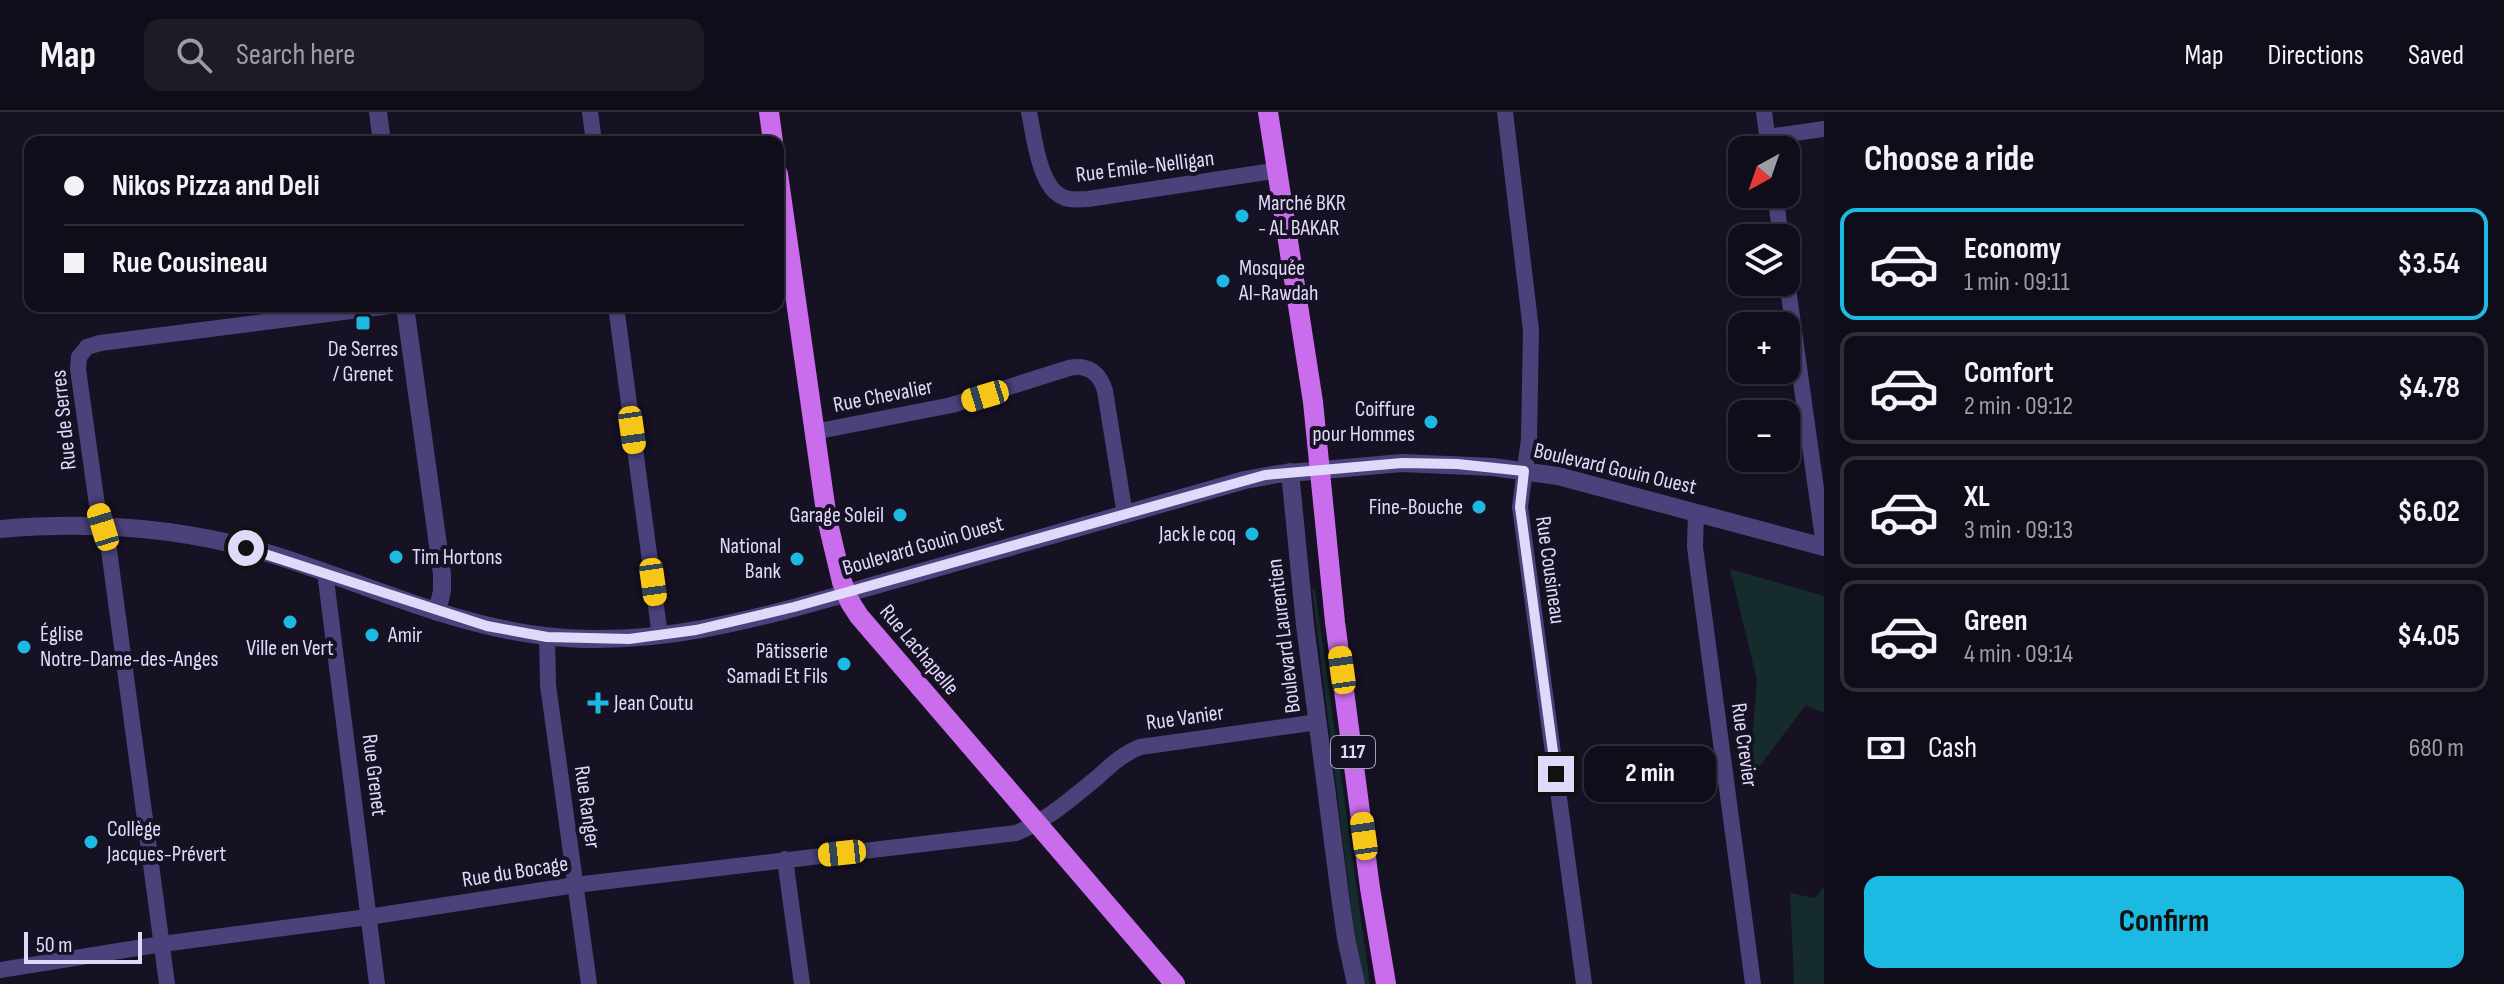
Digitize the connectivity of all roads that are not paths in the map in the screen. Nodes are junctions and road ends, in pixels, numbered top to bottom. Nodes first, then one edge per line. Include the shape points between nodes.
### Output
1 (378, 112) edge
2 (590, 112) edge
3 (769, 112) edge
4 (1029, 112) edge
5 (1268, 112) edge
6 (1505, 112) edge
7 (1764, 112) edge
8 (1824, 129) edge
9 (381, 136) edge
10 (593, 136) edge
11 (772, 136) edge
12 (1767, 136) edge
13 (1796, 136) edge
14 (1279, 170) junction
15 (784, 217) edge
16 (1789, 296) edge
17 (343, 312) edge
18 (406, 312) edge
19 (617, 312) edge
20 (814, 432) junction
21 (1321, 469) junction
22 (1524, 471) junction
23 (1290, 472) junction
24 (1696, 512) junction
25 (1125, 515) junction
26 (0, 521) edge
27 (35, 526) junction
28 (103, 527) junction
29 (0, 529) edge
30 (1824, 546) edge
31 (325, 572) junction
32 (846, 594) junction
33 (437, 612) junction
34 (660, 636) junction
35 (547, 637) junction
36 (1318, 722) junction
37 (1036, 824) junction
38 (785, 859) junction
39 (575, 885) junction
40 (368, 917) junction
41 (162, 944) junction
42 (0, 970) edge
43 (167, 984) edge
44 (377, 984) edge
45 (589, 984) edge
46 (802, 984) edge
47 (1175, 984) edge
48 (1356, 984) edge
49 (1386, 984) edge
50 (1584, 984) edge
51 (1753, 984) edge

1 - 9 street
2 - 10 street
3 - 11 main road
4 - 14 street, Rue Emile-Nelligan via 1045,177 1066,199
5 - 14 main road, 117
6 - 22 street, Rue Cousineau via 1531,330
7 - 12 street
8 - 13 street
14 - 21 main road, 117
15 - 20 main road, Rue Lachapelle
16 - 30 street
17 - 28 street, Rue de Serres via 83,349 78,369
18 - 33 street via 442,574
19 - 34 street
20 - 25 street, Rue Chevalier via 952,405 1083,367 1103,384
20 - 32 main road, Rue Lachapelle
21 - 22 street, Boulevard Gouin Ouest via 1425,463
21 - 23 street, Boulevard Gouin Ouest
21 - 49 main road, 117 via 1335,622
22 - 24 street, Boulevard Gouin Ouest
22 - 50 street, Rue Cousineau via 1520,507
23 - 25 street, Boulevard Gouin Ouest
23 - 36 street, Boulevard Laurentien
24 - 30 street, Boulevard Gouin Ouest
24 - 51 street, Rue Crevier via 1695,547
25 - 32 street, Boulevard Gouin Ouest
26 - 27 street, Boulevard Gouin Ouest
27 - 28 street, Boulevard Gouin Ouest
27 - 29 street, Boulevard Gouin Ouest
28 - 31 street, Boulevard Gouin Ouest via 206,538
28 - 41 street, Rue de Serres
31 - 33 street, Boulevard Gouin Ouest
31 - 40 street, Rue Grenet
32 - 34 street, Boulevard Gouin Ouest
32 - 37 main road, Rue Lachapelle
33 - 35 street, Boulevard Gouin Ouest
34 - 35 street, Boulevard Gouin Ouest
35 - 39 street, Rue Ranger via 548,685
36 - 37 street, Rue Vanier via 1140,747
36 - 48 street, Boulevard Laurentien
37 - 38 street, Rue du Bocage via 1016,833
37 - 47 main road, Rue Lachapelle
38 - 39 street, Rue du Bocage
38 - 46 street
39 - 40 street, Rue du Bocage
39 - 45 street, Rue Ranger
40 - 41 street, Rue du Bocage
40 - 44 street, Rue Grenet
41 - 42 street, Rue du Bocage
41 - 43 street, Rue de Serres

